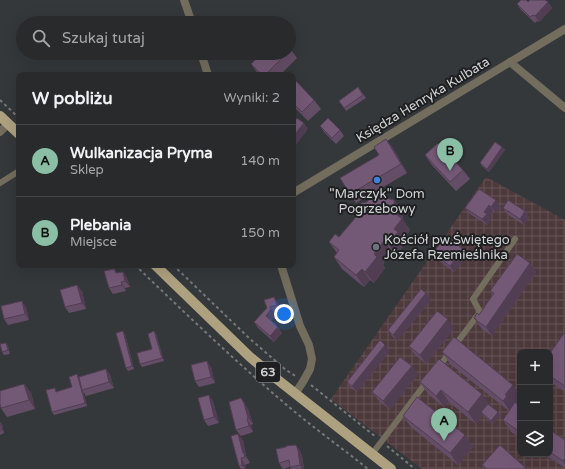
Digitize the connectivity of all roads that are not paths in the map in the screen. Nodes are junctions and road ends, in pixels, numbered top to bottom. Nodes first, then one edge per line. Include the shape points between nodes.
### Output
1 (184, 0) edge
2 (190, 16) edge
3 (565, 29) edge
4 (203, 60) edge
5 (510, 62) junction
6 (207, 72) edge
7 (565, 108) edge
8 (0, 116) edge
9 (8, 124) junction
10 (16, 131) edge
11 (0, 132) edge
12 (16, 173) edge
13 (0, 183) edge
14 (296, 191) edge
15 (515, 239) dead end
16 (158, 268) edge
17 (282, 268) edge
18 (295, 394) junction
19 (372, 454) junction
20 (391, 469) edge

1 - 2 street
3 - 5 street, Księdza Henryka Kulbata
4 - 6 street
5 - 7 street
5 - 14 street, Księdza Henryka Kulbata
8 - 9 main road
9 - 10 main road
9 - 11 street
12 - 13 lane
15 - 19 lane via 473,299 480,312
16 - 18 main road, 63 via 250,357
17 - 18 street via 312,359 310,369
18 - 19 main road, 63
19 - 20 main road, 63

